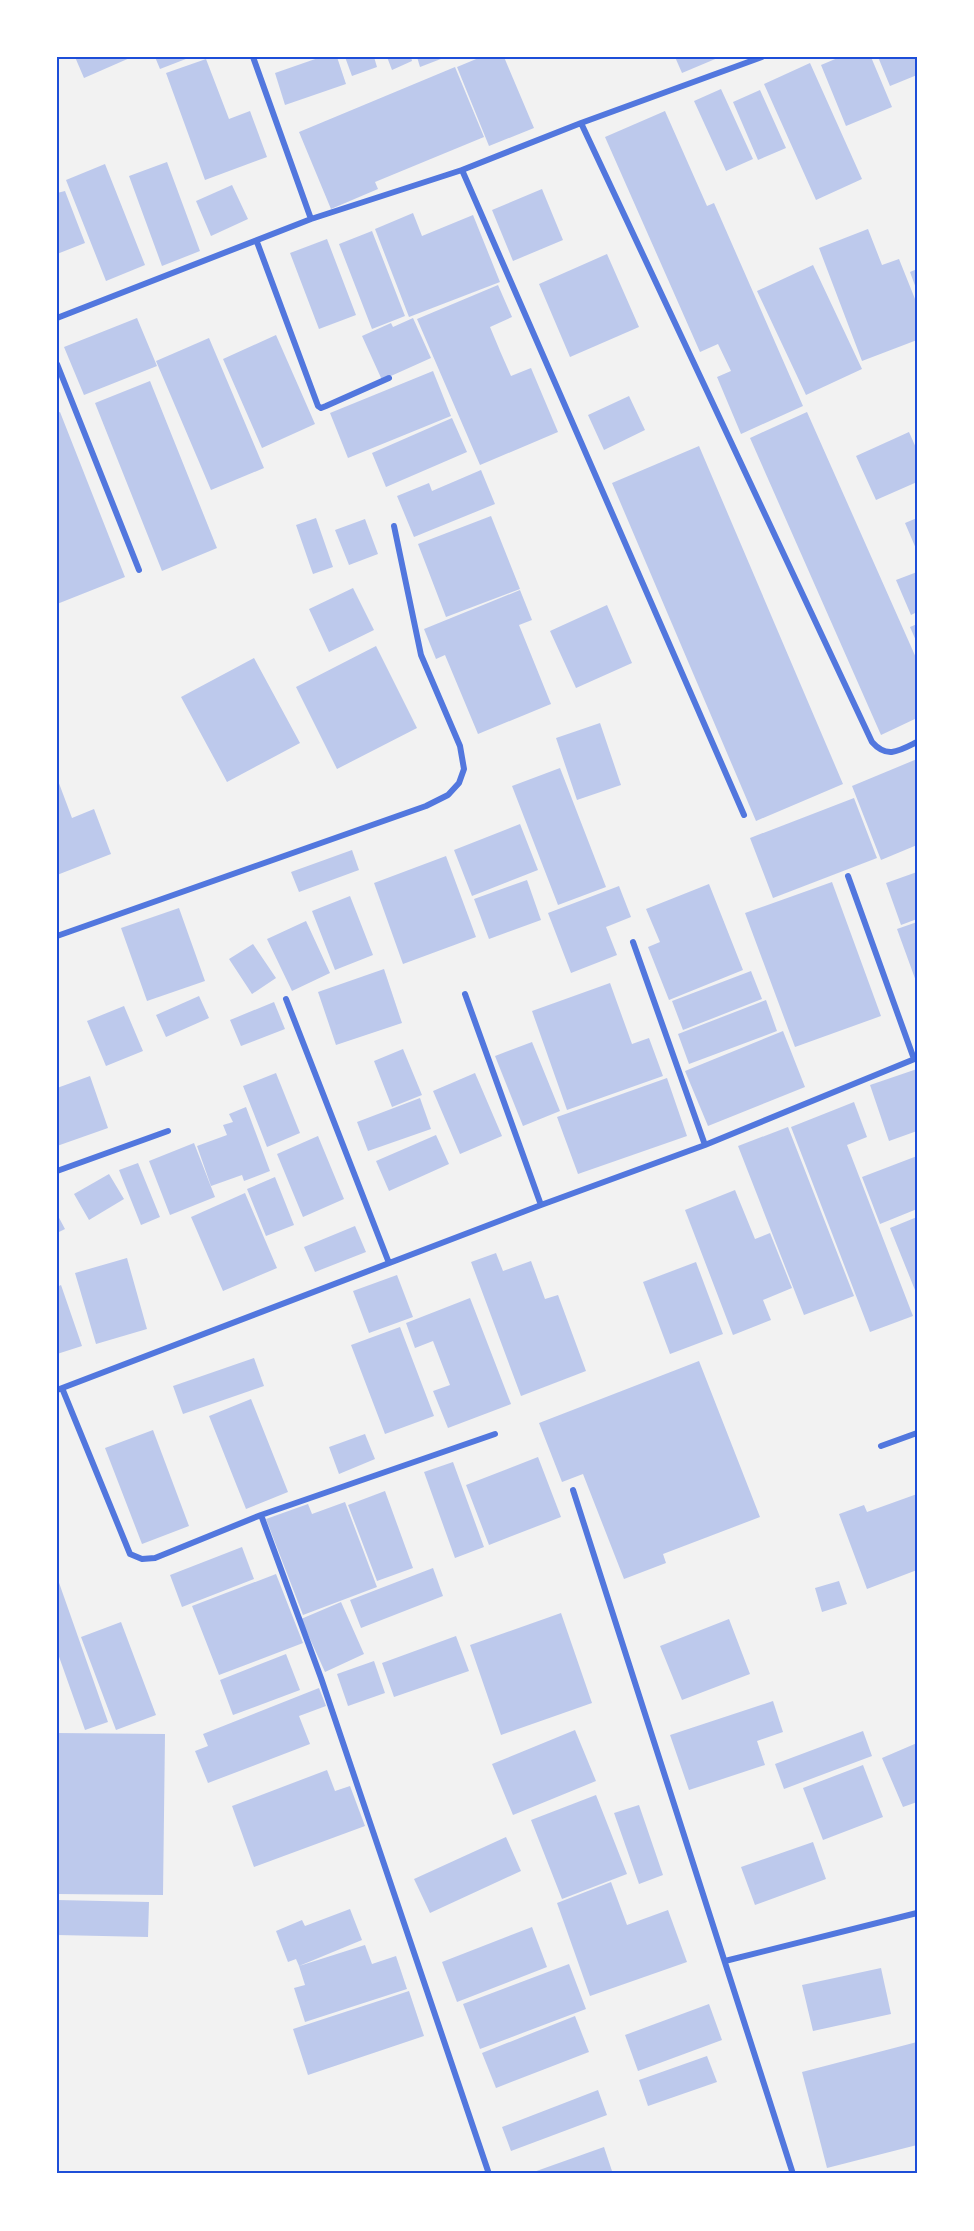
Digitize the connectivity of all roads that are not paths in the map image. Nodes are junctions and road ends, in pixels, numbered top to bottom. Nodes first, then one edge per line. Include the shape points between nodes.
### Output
1 (253, 57) edge
2 (762, 57) edge
3 (581, 123) junction
4 (462, 170) junction
5 (311, 219) junction
6 (256, 242) junction
7 (57, 318) edge
8 (57, 364) edge
9 (389, 378) dead end
10 (394, 526) dead end
11 (139, 570) dead end
12 (917, 742) edge
13 (744, 815) dead end
14 (848, 876) dead end
15 (57, 936) edge
16 (633, 942) dead end
17 (465, 994) dead end
18 (286, 999) dead end
19 (915, 1058) edge
20 (168, 1131) dead end
21 (705, 1145) junction
22 (57, 1171) edge
23 (541, 1205) junction
24 (388, 1263) junction
25 (59, 1389) edge
26 (917, 1433) edge
27 (495, 1434) dead end
28 (881, 1446) dead end
29 (573, 1490) dead end
30 (261, 1515) junction
31 (917, 1913) edge
32 (725, 1961) junction
33 (489, 2174) edge
34 (793, 2174) edge

1 - 5 street
2 - 3 street
3 - 4 street
3 - 12 street via 872,742 887,753
4 - 5 street
4 - 13 street
5 - 6 street
6 - 7 street
6 - 9 street via 318,406
8 - 11 street
10 - 15 street via 421,655 460,746 464,769 459,783 448,795 426,807
14 - 19 street
16 - 21 street
17 - 23 street
18 - 24 street
19 - 21 street
20 - 22 street
21 - 23 street
23 - 24 street
24 - 25 street
25 - 30 street via 130,1554 142,1559 155,1558
26 - 28 street
27 - 30 street
29 - 32 street
30 - 33 street via 321,1678
31 - 32 street
32 - 34 street

